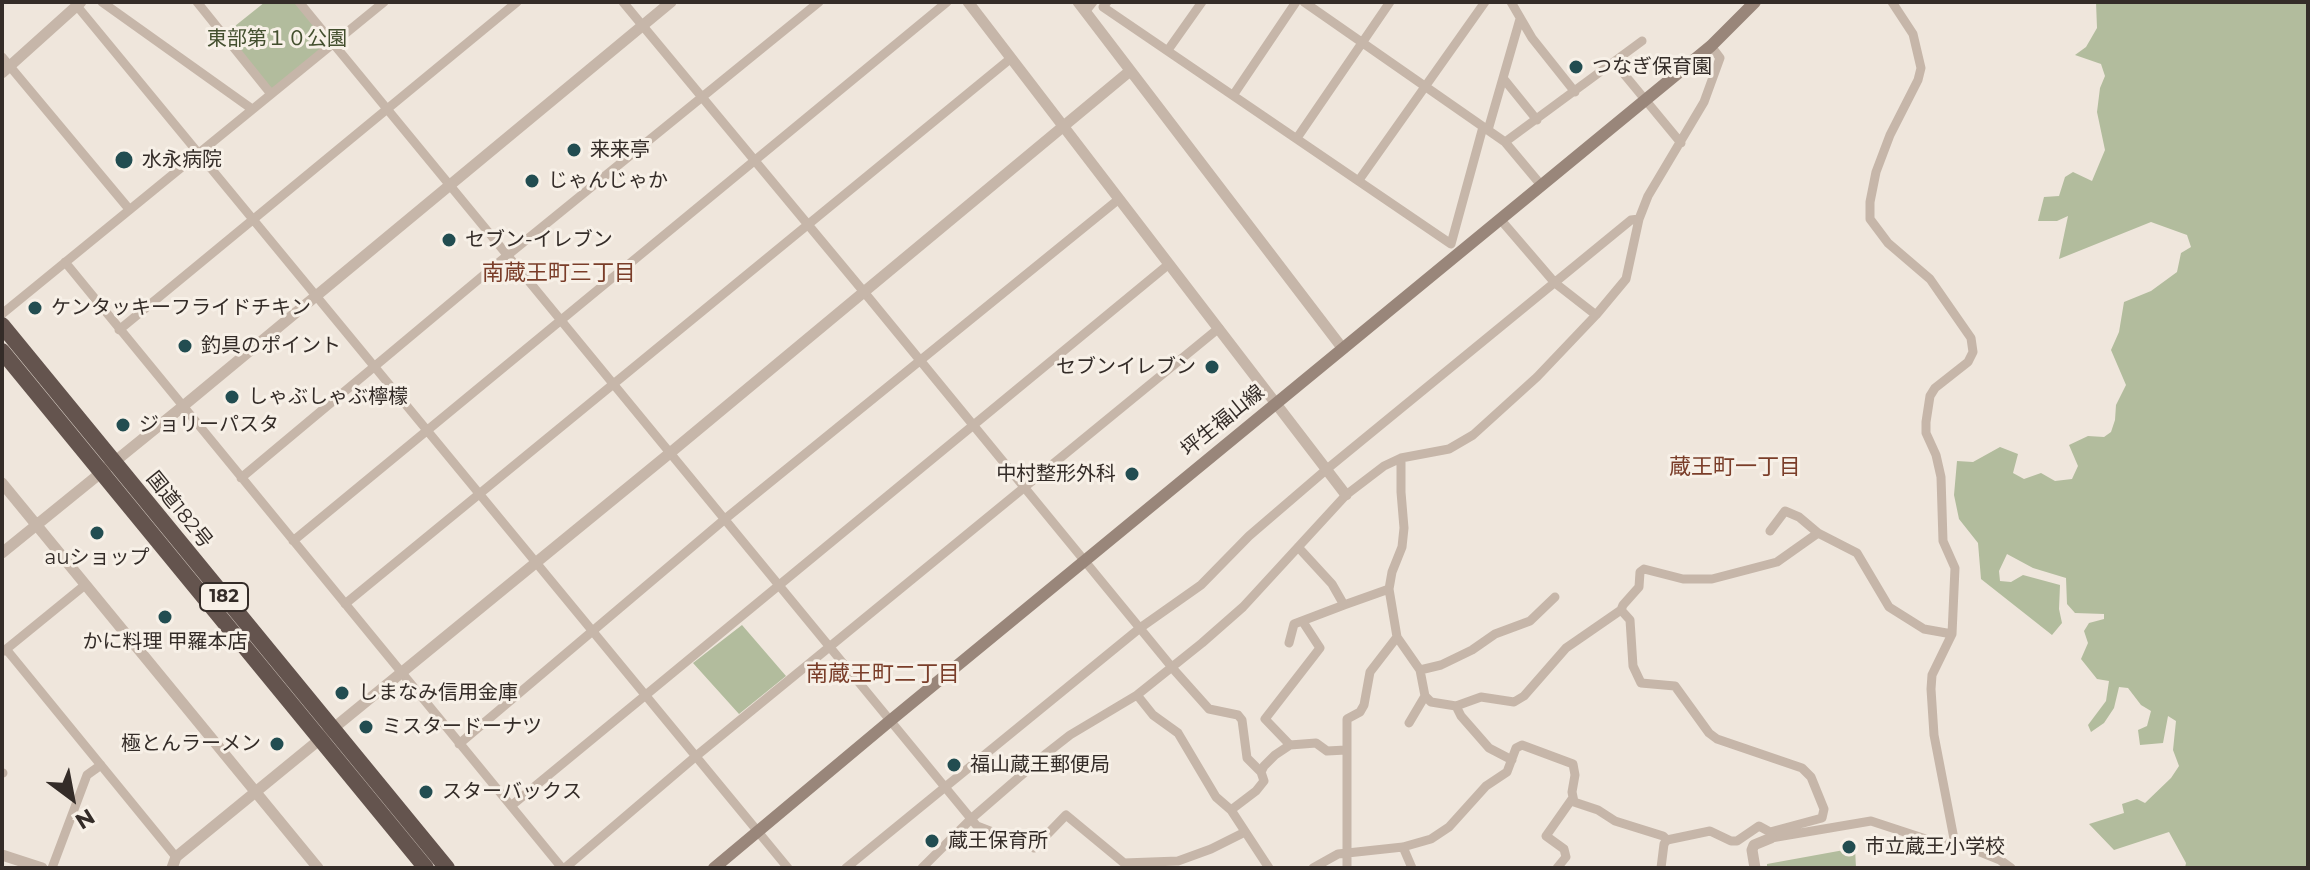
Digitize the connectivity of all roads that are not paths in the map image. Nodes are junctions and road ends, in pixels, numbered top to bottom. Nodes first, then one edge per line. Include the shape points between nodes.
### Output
1 (102, 2) edge
2 (197, 2) edge
3 (299, 2) edge
4 (384, 2) edge
5 (517, 2) edge
6 (623, 2) edge
7 (671, 2) edge
8 (819, 2) edge
9 (947, 2) edge
10 (968, 2) edge
11 (1107, 2) edge
12 (1202, 2) edge
13 (1296, 2) edge
14 (1304, 2) edge
15 (1390, 2) edge
16 (1485, 2) edge
17 (1511, 2) edge
18 (1755, 2) edge
19 (1892, 2) edge
20 (79, 4) edge
21 (1085, 5) edge
22 (1520, 19) junction
23 (643, 25) junction
24 (1642, 41) dead end
25 (333, 43) junction
26 (1362, 43) junction
27 (1711, 46) junction
28 (1168, 50) junction
29 (1010, 59) junction
30 (1614, 62) junction
31 (5, 65) edge
32 (1130, 71) junction
33 (1503, 78) junction
34 (1425, 87) junction
35 (1575, 92) junction
36 (271, 94) junction
37 (1234, 94) junction
38 (701, 97) junction
39 (1645, 100) junction
40 (388, 108) junction
41 (252, 109) junction
42 (1537, 120) junction
43 (1062, 126) junction
44 (1486, 128) junction
45 (1297, 138) junction
46 (1505, 142) junction
47 (1681, 143) junction
48 (197, 154) junction
49 (754, 161) junction
50 (1359, 180) junction
51 (451, 184) junction
52 (1541, 185) junction
53 (1119, 199) junction
54 (129, 209) junction
55 (253, 219) junction
56 (1500, 219) junction
57 (1639, 219) junction
58 (806, 224) junction
59 (509, 254) junction
60 (65, 262) junction
61 (1169, 264) junction
62 (1555, 283) junction
63 (864, 292) junction
64 (316, 295) junction
65 (2, 314) edge
66 (1596, 315) junction
67 (562, 320) junction
68 (2, 325) edge
69 (1219, 328) junction
70 (119, 330) junction
71 (1343, 349) junction
72 (2, 351) edge
73 (919, 359) junction
74 (375, 366) junction
75 (614, 384) junction
76 (1276, 403) junction
77 (182, 407) junction
78 (973, 424) junction
79 (428, 431) junction
80 (670, 453) junction
81 (1401, 458) junction
82 (107, 466) junction
83 (1327, 469) junction
84 (241, 478) junction
85 (2, 483) edge
86 (1025, 487) junction
87 (478, 494) junction
88 (1346, 495) junction
89 (725, 519) junction
90 (36, 524) junction
91 (1770, 531) dead end
92 (1818, 533) junction
93 (293, 541) junction
94 (1298, 547) junction
95 (2, 553) edge
96 (1085, 560) junction
97 (535, 563) junction
98 (779, 583) junction
99 (85, 585) junction
100 (1389, 589) junction
101 (1555, 597) dead end
102 (345, 604) junction
103 (1344, 605) junction
104 (1621, 610) junction
105 (1303, 622) junction
106 (1140, 628) junction
107 (591, 630) junction
108 (1952, 634) junction
109 (1397, 637) junction
110 (1289, 643) dead end
111 (830, 646) junction
112 (4, 651) edge
113 (1172, 666) junction
114 (1420, 670) junction
115 (401, 674) junction
116 (644, 695) junction
117 (1137, 695) junction
118 (1425, 696) junction
119 (1456, 706) junction
120 (891, 720) junction
121 (1409, 723) dead end
122 (327, 734) junction
123 (459, 744) junction
124 (1290, 745) junction
125 (1346, 750) junction
126 (695, 757) junction
127 (1512, 760) junction
128 (101, 765) junction
129 (1261, 772) junction
130 (946, 787) junction
131 (255, 792) junction
132 (1572, 799) junction
133 (511, 806) junction
134 (1231, 810) junction
135 (972, 818) junction
136 (1245, 832) junction
137 (757, 833) junction
138 (1770, 835) junction
139 (1667, 840) junction
140 (1955, 844) junction
141 (1403, 847) junction
142 (1348, 852) junction
143 (2, 855) edge
144 (174, 862) edge
145 (1146, 865) edge
146 (42, 868) edge
147 (52, 868) edge
148 (318, 868) edge
149 (426, 868) edge
150 (447, 868) edge
151 (563, 868) edge
152 (714, 868) edge
153 (788, 868) edge
154 (846, 868) edge
155 (922, 868) edge
156 (1269, 868) edge
157 (1313, 868) edge
158 (1347, 868) edge
159 (1412, 868) edge
160 (1557, 868) edge
161 (1661, 868) edge
162 (1755, 868) edge
163 (2011, 868) edge

1 - 41 street
2 - 36 street
3 - 25 street
4 - 25 street
5 - 40 street
6 - 23 street
7 - 23 street
8 - 38 street
9 - 49 street
10 - 29 street
11 - 28 street via 1103,7
12 - 28 street
13 - 37 street
14 - 26 street
15 - 26 street
16 - 34 street
17 - 22 street
18 - 27 main road, 坪生福山線
19 - 108 street via 1913,34 1921,68 1876,172 1870,219 1888,243 1930,279 1971,338 1973,352 1935,388 1926,422 1941,477 1943,541 1955,568
20 - 31 street
20 - 48 street
21 - 32 street
22 - 33 street
22 - 35 street
23 - 38 street
23 - 51 street
24 - 30 street
25 - 36 street
25 - 40 street
26 - 34 street
26 - 45 street
27 - 39 main road, 坪生福山線
27 - 47 street via 1720,58
28 - 37 street
29 - 43 street
29 - 58 street
30 - 35 street
30 - 39 street
31 - 54 street
32 - 43 street
32 - 71 street
33 - 42 street
33 - 44 street
34 - 44 street
34 - 50 street
35 - 42 street
36 - 41 street
37 - 45 street
38 - 49 street
38 - 59 street
39 - 47 street
39 - 52 main road, 坪生福山線
40 - 51 street
40 - 55 street
41 - 48 street
42 - 46 street
43 - 53 street
43 - 63 street
44 - 46 street
44 - 50 street via 1451,244
45 - 50 street
46 - 52 street
47 - 57 street
48 - 54 street
48 - 55 street
49 - 58 street
49 - 67 street
51 - 59 street
51 - 64 street
52 - 56 main road, 坪生福山線
53 - 61 street
53 - 73 street
54 - 60 street
55 - 64 street
55 - 70 street
56 - 62 street
56 - 71 main road, 坪生福山線
57 - 62 street via 1631,220
57 - 66 street via 1626,279
58 - 63 street
58 - 75 street
59 - 67 street
59 - 74 street
60 - 65 street
60 - 70 street
61 - 69 street
61 - 78 street
62 - 66 street
62 - 83 street
63 - 73 street
63 - 80 street
64 - 74 street
64 - 77 street
66 - 81 street via 1473,435 1449,449
67 - 75 street
67 - 79 street
68 - 82 highway, 国道182号 / 182
69 - 76 street
69 - 86 street
70 - 77 street
71 - 76 main road, 坪生福山線
72 - 82 highway, 国道182号 / 182
73 - 78 street
73 - 89 street
74 - 79 street
74 - 84 street
75 - 80 street
75 - 87 street
76 - 83 street
76 - 96 main road, 坪生福山線
77 - 82 street
77 - 84 street
78 - 86 street
78 - 98 street
79 - 87 street
79 - 93 street
80 - 89 street
80 - 97 street
81 - 88 street
81 - 100 street via 1404,528
82 - 90 street
82 - 122 highway, 国道182号 / 182
83 - 88 street
83 - 106 street via 1201,585
84 - 93 street
85 - 90 street
86 - 96 street
86 - 111 street
87 - 97 street
87 - 102 street
88 - 94 street
89 - 98 street
89 - 107 street
90 - 95 street
90 - 99 street
91 - 92 street via 1785,511
92 - 104 street via 1777,562 1712,579 1683,579 1644,569 1639,587
92 - 108 street via 1857,553 1889,607 1924,629
93 - 102 street
94 - 103 street
94 - 113 street via 1243,607
96 - 106 street
96 - 120 main road, 坪生福山線
97 - 107 street
97 - 115 street
98 - 111 street
98 - 116 street
99 - 112 street
99 - 131 street
100 - 103 street
100 - 109 street
101 - 114 street via 1530,621
102 - 115 street
103 - 105 street
104 - 119 street via 1566,648 1514,702 1481,697
104 - 138 street via 1630,620 1633,666 1641,683 1675,686 1717,739 1802,768 1811,777 1824,809 1822,818
105 - 110 street via 1294,624
105 - 124 street via 1320,648 1265,719
106 - 113 street
106 - 130 street
107 - 116 street
107 - 123 street
108 - 140 street via 1932,675 1931,689 1934,735
109 - 114 street
109 - 125 street via 1370,672 1360,712 1347,719
111 - 120 street
111 - 126 street
112 - 128 street
113 - 117 street
113 - 129 street via 1209,709 1238,715 1247,758
114 - 118 street
115 - 122 street
115 - 123 street
116 - 126 street
116 - 133 street
117 - 134 street via 1178,733 1216,797
117 - 135 street via 1070,735
118 - 119 street
118 - 121 street
119 - 127 street via 1489,748
120 - 130 street
120 - 137 main road, 坪生福山線
122 - 131 street
122 - 149 highway, 国道182号 / 182
122 - 150 highway, 国道182号 / 182
123 - 133 street
124 - 125 street via 1316,743 1327,751
124 - 129 street
125 - 142 street
126 - 137 street
126 - 151 street
127 - 132 street via 1522,745 1573,764
127 - 141 street via 1507,772 1475,795 1449,827
128 - 144 street
128 - 147 street via 87,775
129 - 134 street via 1264,781
130 - 135 street
130 - 154 street
131 - 144 street
131 - 148 street
132 - 139 street
132 - 160 street via 1546,836 1564,849 1566,857
133 - 151 street
134 - 136 street
135 - 145 street via 977,826 1034,848 1066,815 1124,863
135 - 155 street
136 - 145 street via 1178,861
136 - 156 street
137 - 152 main road, 坪生福山線
137 - 153 street
138 - 139 street via 1759,826 1737,841 1710,831
138 - 140 street via 1871,821
138 - 162 street via 1754,845
139 - 161 street
140 - 163 street
141 - 142 street
141 - 159 street
142 - 157 street
142 - 158 street
143 - 146 street

